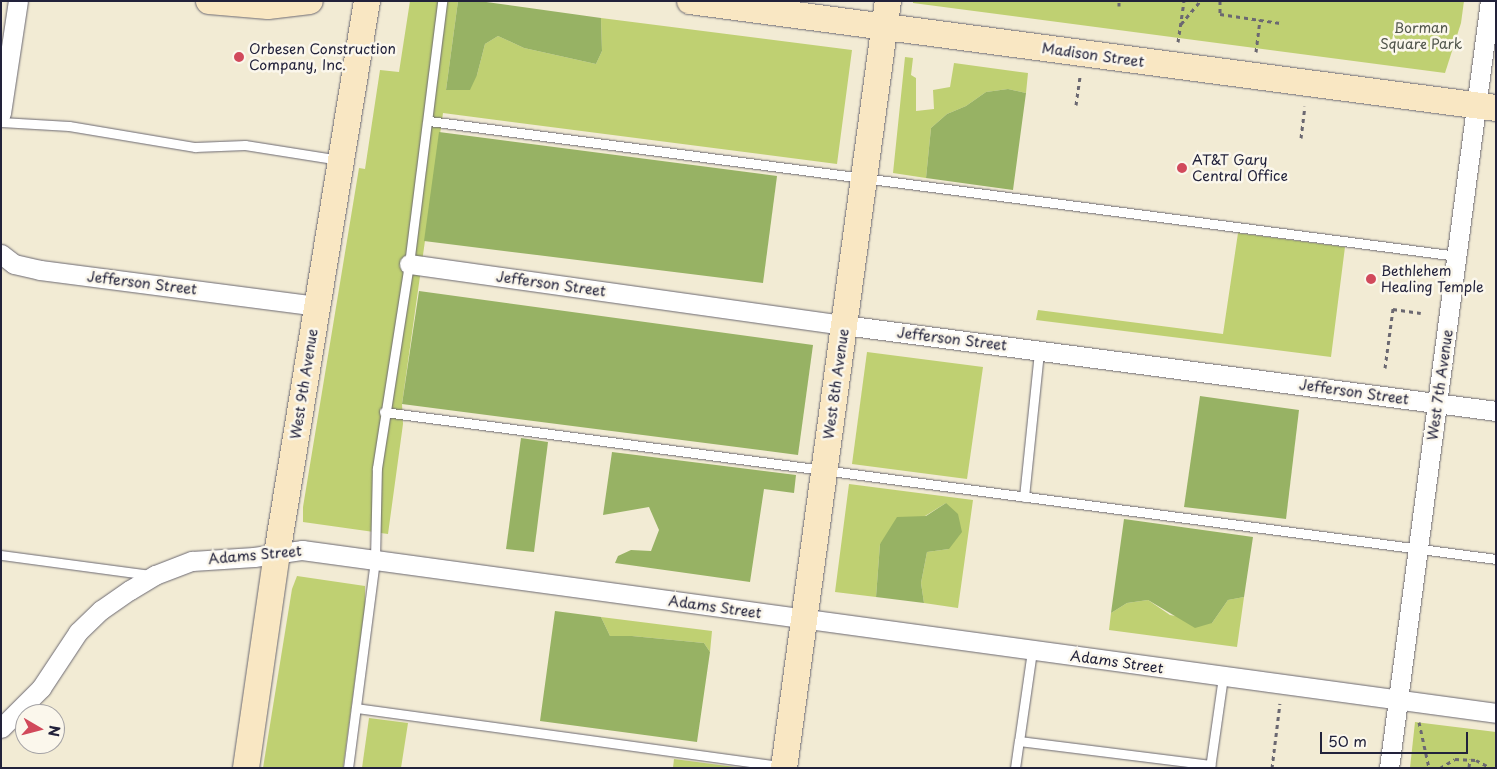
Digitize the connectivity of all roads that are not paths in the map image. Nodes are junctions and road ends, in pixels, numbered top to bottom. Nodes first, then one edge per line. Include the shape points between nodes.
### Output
1 (18, 1) edge
2 (209, 1) edge
3 (310, 1) edge
4 (367, 1) edge
5 (442, 1) edge
6 (690, 1) edge
7 (888, 1) edge
8 (1490, 1) edge
9 (885, 27) junction
10 (1486, 107) edge
11 (1, 113) edge
12 (429, 121) junction
13 (1, 122) edge
14 (340, 160) junction
15 (864, 178) junction
16 (1, 254) edge
17 (1456, 256) junction
18 (409, 264) junction
19 (317, 306) junction
20 (844, 325) junction
21 (1039, 351) junction
22 (1437, 403) junction
23 (1496, 411) edge
24 (384, 412) junction
25 (824, 470) junction
26 (1024, 496) junction
27 (1418, 549) junction
28 (276, 554) junction
29 (1, 555) edge
30 (1496, 559) edge
31 (375, 560) junction
32 (155, 575) junction
33 (803, 620) junction
34 (1032, 651) junction
35 (1223, 677) junction
36 (1398, 700) junction
37 (356, 708) junction
38 (1496, 713) edge
39 (1, 728) edge
40 (1019, 741) junction
41 (1210, 766) edge
42 (788, 767) edge
43 (246, 768) edge
44 (348, 768) edge
45 (1015, 768) edge
46 (1389, 768) edge

1 - 11 street
2 - 3 street via 268,6
4 - 14 street, West 9th Avenue
5 - 12 lane
6 - 9 street, Madison Street
7 - 9 street, West 8th Avenue
8 - 10 street, West 7th Avenue
9 - 10 street, Madison Street
9 - 15 street, West 8th Avenue
10 - 17 street, West 7th Avenue
12 - 15 lane
12 - 18 lane
13 - 14 lane via 42,122 195,147 245,145
14 - 19 street, West 9th Avenue
15 - 17 lane
15 - 20 street, West 8th Avenue
16 - 19 street, Jefferson Street via 14,264 40,270
17 - 22 street, West 7th Avenue
18 - 20 street, Jefferson Street
18 - 24 lane
19 - 28 street, West 9th Avenue
20 - 21 street, Jefferson Street
20 - 25 street, West 8th Avenue
21 - 22 street, Jefferson Street
21 - 26 lane
22 - 23 street, Jefferson Street
22 - 27 street, West 7th Avenue
24 - 25 lane
24 - 31 lane via 377,468
25 - 26 lane
25 - 33 street, West 8th Avenue
26 - 27 lane
27 - 30 lane
27 - 36 street, West 7th Avenue
28 - 31 street, Adams Street via 302,550
28 - 32 street, Adams Street via 192,561
28 - 43 street, West 9th Avenue
29 - 32 lane
31 - 33 street, Adams Street
31 - 37 lane
32 - 39 street, Adams Street via 101,610 78,632 41,688
33 - 34 street, Adams Street
33 - 42 street, West 8th Avenue
34 - 35 street, Adams Street
34 - 40 lane
35 - 36 street, Adams Street
35 - 41 lane
36 - 38 street, Adams Street
36 - 46 street, West 7th Avenue
37 - 42 lane
37 - 44 lane
40 - 41 lane
40 - 45 lane

